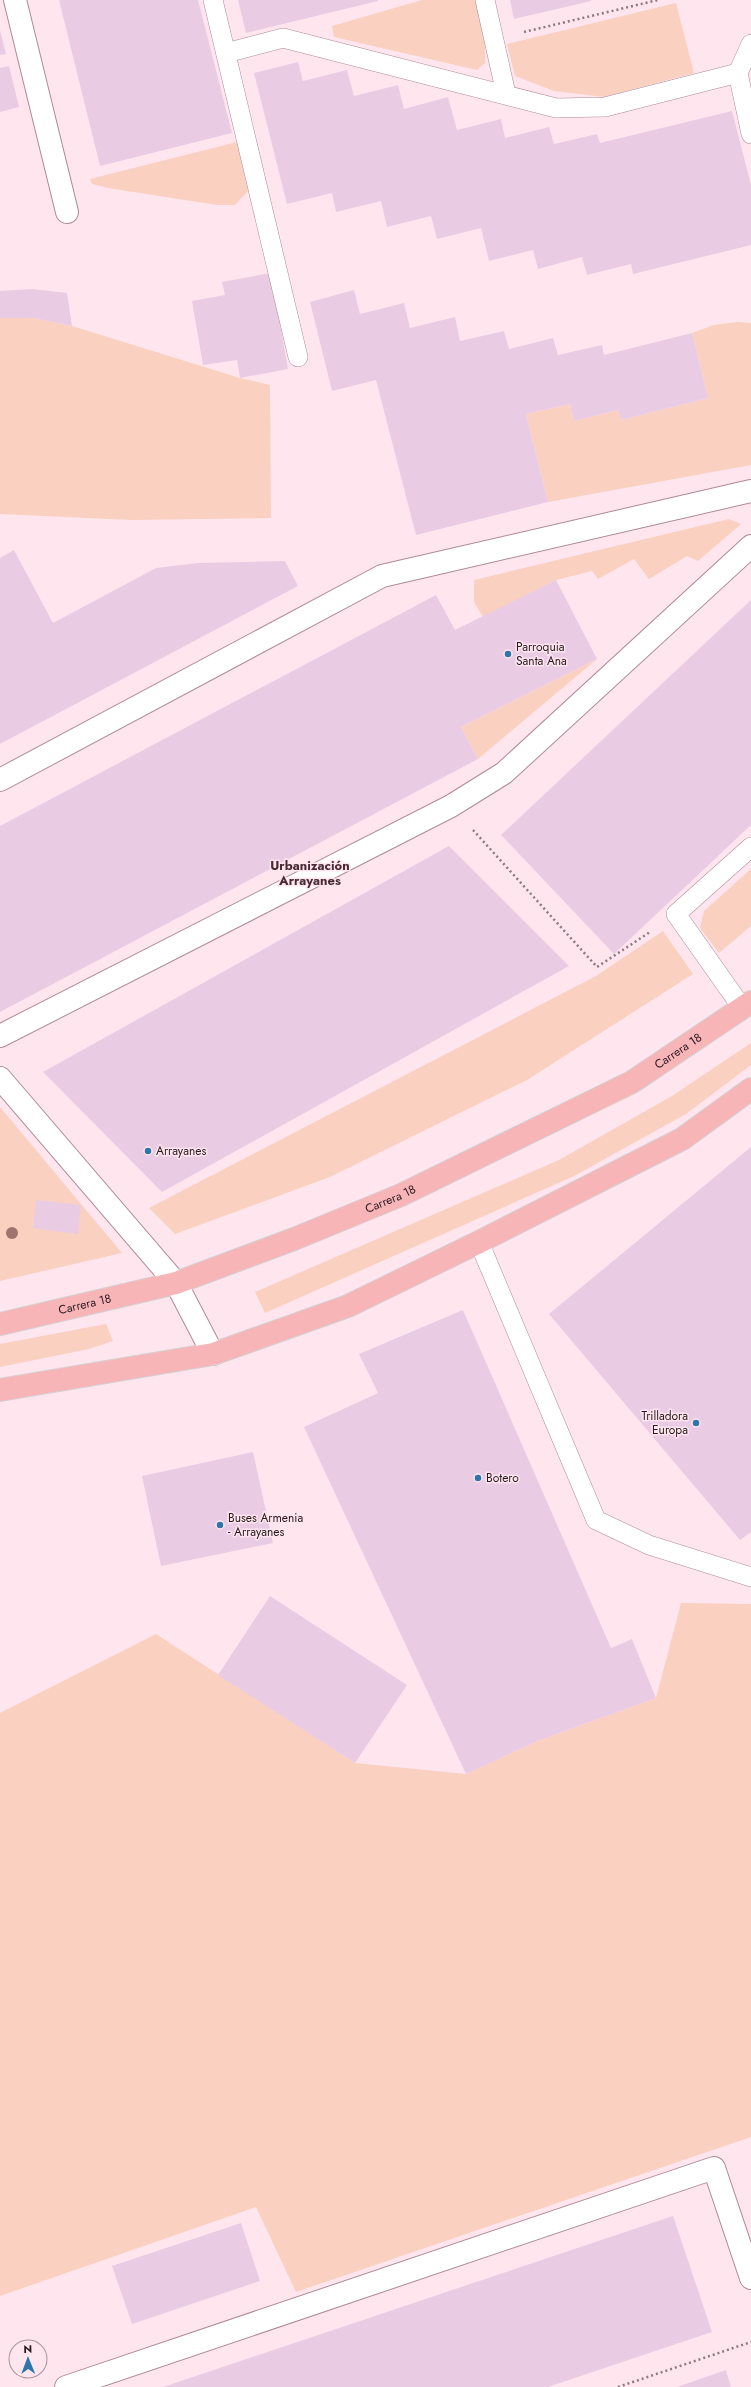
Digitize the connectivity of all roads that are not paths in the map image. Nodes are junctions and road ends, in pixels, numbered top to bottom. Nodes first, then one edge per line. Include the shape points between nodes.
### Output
1 (15, 0) edge
2 (213, 0) edge
3 (484, 0) edge
4 (751, 44) edge
5 (226, 52) junction
6 (738, 73) junction
7 (506, 94) junction
8 (751, 134) edge
9 (67, 212) dead end
10 (298, 356) dead end
11 (751, 491) edge
12 (751, 546) edge
13 (0, 780) edge
14 (751, 847) edge
15 (747, 1005) edge
16 (0, 1036) edge
17 (0, 1078) edge
18 (751, 1089) edge
19 (479, 1242) junction
20 (176, 1283) junction
21 (0, 1324) edge
22 (213, 1354) junction
23 (0, 1390) edge
24 (751, 1577) edge
25 (751, 2278) edge
26 (113, 2380) edge
27 (66, 2387) edge

1 - 9 street
2 - 5 lane
3 - 7 lane
4 - 6 lane
5 - 7 lane via 283,38
5 - 10 lane
6 - 7 lane via 606,107 556,108
6 - 8 lane
11 - 13 street via 382,576
12 - 16 street via 504,773 451,806
14 - 15 lane via 676,914
15 - 20 main road, Carrera 18 via 632,1082 401,1195 294,1239
17 - 20 street
18 - 19 main road via 682,1139
19 - 22 main road via 348,1306
19 - 24 lane via 596,1520 649,1545
20 - 21 main road, Carrera 18
20 - 22 street
22 - 23 main road
25 - 26 street via 714,2168
26 - 27 street

